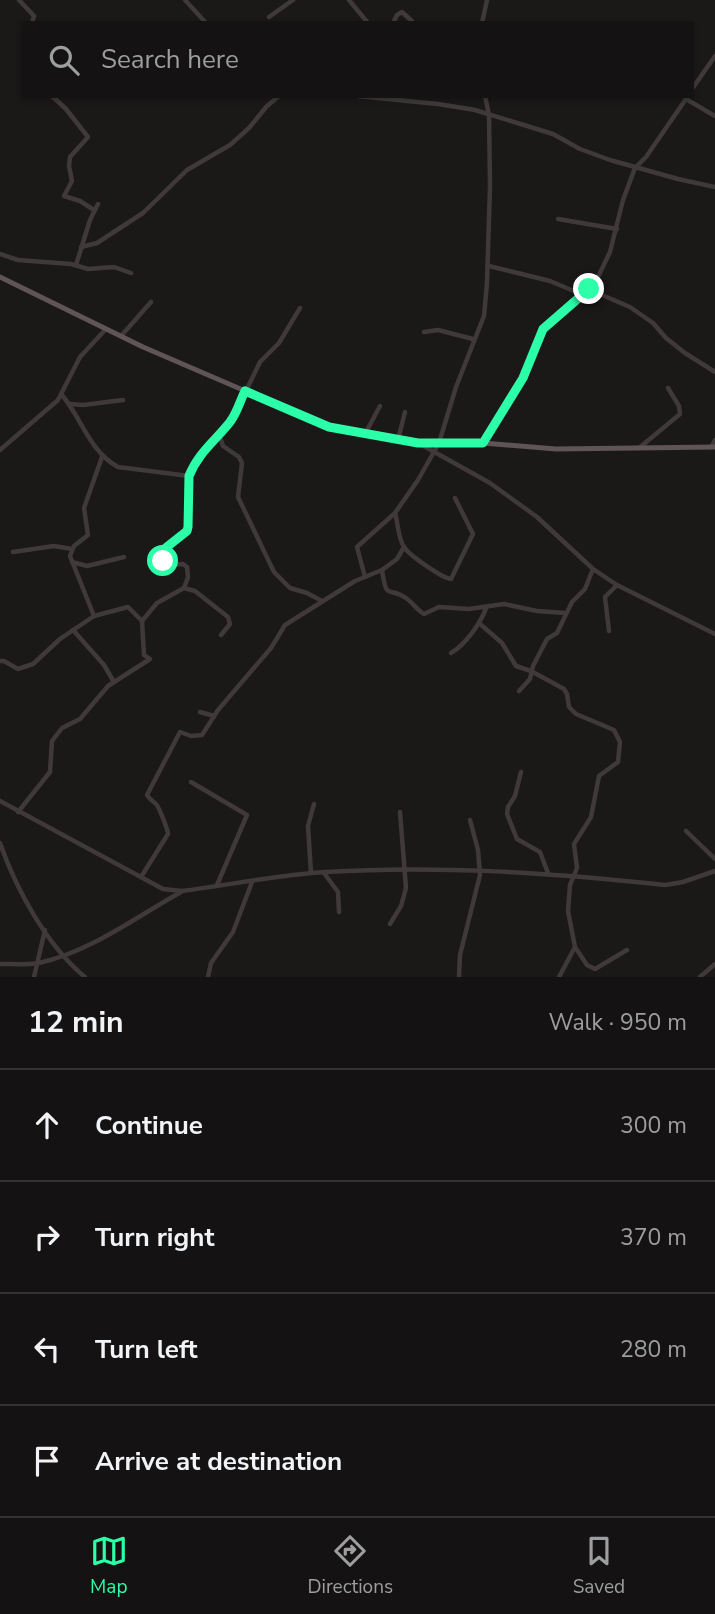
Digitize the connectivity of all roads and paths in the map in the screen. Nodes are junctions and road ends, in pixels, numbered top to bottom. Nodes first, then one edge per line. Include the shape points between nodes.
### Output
1 (19, 0) edge
2 (185, 0) edge
3 (293, 0) edge
4 (349, 0) edge
5 (487, 0) edge
6 (269, 17) dead end
7 (33, 21) edge
8 (203, 21) edge
9 (366, 21) edge
10 (394, 21) edge
11 (412, 21) dead end
12 (482, 21) edge
13 (715, 56) edge
14 (694, 86) edge
15 (54, 98) edge
16 (277, 98) edge
17 (385, 98) edge
18 (485, 98) edge
19 (686, 98) edge
20 (688, 98) edge
21 (489, 115) junction
22 (715, 116) edge
23 (635, 168) junction
24 (715, 187) edge
25 (98, 204) dead end
26 (94, 210) junction
27 (558, 219) dead end
28 (617, 229) junction
29 (81, 247) junction
30 (0, 254) edge
31 (76, 265) junction
32 (488, 265) junction
33 (131, 273) dead end
34 (0, 277) edge
35 (589, 289) junction
36 (581, 294) junction
37 (151, 302) dead end
38 (300, 309) dead end
39 (106, 328) junction
40 (424, 332) dead end
41 (121, 336) junction
42 (473, 339) junction
43 (715, 372) edge
44 (668, 388) dead end
45 (245, 391) junction
46 (62, 396) junction
47 (123, 400) dead end
48 (69, 404) junction
49 (380, 406) dead end
50 (405, 412) dead end
51 (224, 428) junction
52 (365, 434) junction
53 (398, 440) junction
54 (715, 440) edge
55 (418, 443) junction
56 (439, 443) junction
57 (483, 443) junction
58 (713, 447) edge
59 (638, 449) junction
60 (0, 450) edge
61 (434, 450) junction
62 (102, 457) junction
63 (189, 476) junction
64 (455, 498) dead end
65 (395, 513) junction
66 (404, 547) junction
67 (72, 549) junction
68 (13, 552) dead end
69 (124, 557) dead end
70 (71, 562) junction
71 (593, 569) junction
72 (382, 570) junction
73 (365, 577) junction
74 (617, 585) junction
75 (184, 588) junction
76 (322, 602) junction
77 (487, 607) junction
78 (565, 613) junction
79 (94, 616) junction
80 (142, 621) junction
81 (479, 623) junction
82 (73, 630) junction
83 (609, 631) dead end
84 (715, 634) edge
85 (221, 635) dead end
86 (451, 653) dead end
87 (0, 661) edge
88 (531, 671) junction
89 (114, 682) junction
90 (519, 691) dead end
91 (200, 712) dead end
92 (214, 716) junction
93 (521, 772) dead end
94 (191, 782) dead end
95 (0, 801) edge
96 (314, 804) dead end
97 (18, 811) junction
98 (400, 812) dead end
99 (470, 820) dead end
100 (686, 831) dead end
101 (0, 844) edge
102 (715, 859) edge
103 (403, 870) junction
104 (479, 870) junction
105 (715, 871) edge
106 (324, 872) junction
107 (311, 873) junction
108 (548, 873) junction
109 (576, 875) junction
110 (141, 877) junction
111 (253, 881) junction
112 (217, 886) junction
113 (182, 891) junction
114 (339, 912) dead end
115 (390, 924) dead end
116 (45, 930) junction
117 (575, 947) junction
118 (628, 950) dead end
119 (63, 956) junction
120 (37, 963) junction
121 (0, 964) edge
122 (714, 967) edge
123 (34, 977) edge
124 (85, 977) edge
125 (208, 977) edge
126 (459, 977) edge
127 (559, 977) edge
128 (700, 977) edge

1 - 7 street via 34,16
2 - 8 street
3 - 6 street
4 - 9 street
5 - 12 street
10 - 11 street via 402,12
13 - 14 street
15 - 26 street via 88,137 70,157 72,181 64,196
16 - 29 street via 230,145 187,170 143,213 97,243
17 - 21 street
18 - 21 street
19 - 23 street
20 - 22 street
21 - 23 street via 553,134 580,149
21 - 32 street
23 - 24 street
23 - 28 street
25 - 26 street
26 - 29 street
27 - 28 street
28 - 35 street
29 - 31 street
30 - 31 street
31 - 33 street
32 - 36 street
32 - 42 street via 484,316
34 - 39 main road
35 - 36 street
35 - 43 street via 630,307
36 - 57 street via 543,329 523,378
37 - 41 street
38 - 45 street via 279,343 260,362
39 - 41 main road
39 - 46 street via 80,357
40 - 42 street via 438,330
41 - 45 main road
42 - 56 street
44 - 59 street via 680,414
45 - 51 street
45 - 52 main road via 329,427
46 - 48 street
46 - 60 street
47 - 48 street
48 - 62 street
49 - 52 street
50 - 53 street
51 - 63 street via 197,458
51 - 76 street via 223,446 242,463 238,497 274,572 290,588
52 - 53 main road
53 - 55 main road
54 - 58 street
55 - 56 main road
55 - 61 street
56 - 57 main road
56 - 61 street
57 - 59 main road
58 - 59 main road
61 - 65 street
61 - 71 street via 537,517
62 - 63 street via 118,467
62 - 67 street via 84,508 88,535
63 - 75 street via 188,527 161,553 166,565 187,567
64 - 66 street via 473,534 451,579
65 - 66 street
65 - 73 street via 357,547
66 - 72 street
67 - 68 street
67 - 70 street
69 - 70 street via 87,566
70 - 79 street
71 - 74 street
71 - 78 street via 585,589
72 - 73 street
72 - 77 street via 388,592 403,596 424,614 439,607
73 - 76 street
74 - 83 street via 605,597
74 - 84 street
75 - 80 street via 156,603
75 - 85 street via 195,591 228,617 230,624
76 - 92 street via 285,625
77 - 78 street via 504,604
77 - 81 street
78 - 88 street
79 - 80 street via 128,607
79 - 82 street
80 - 89 street via 144,655 150,659
81 - 86 street
81 - 88 street via 502,643 516,666
82 - 87 street via 33,664 18,669
82 - 89 street
88 - 90 street
88 - 109 street via 564,689 576,714 610,727 620,742 618,762 599,776 591,817 573,844
89 - 97 street via 52,741 50,772
91 - 92 street
92 - 110 street via 198,737 180,732 148,793 159,807 168,834
93 - 108 street via 507,814 517,839 540,852
94 - 112 street via 247,815
95 - 97 street
96 - 107 street via 308,826
97 - 110 street
98 - 103 street
99 - 104 street
100 - 102 street
101 - 116 street via 23,896
103 - 104 street
103 - 106 street
103 - 115 street via 407,880 404,899
104 - 108 street
104 - 126 street
105 - 109 street via 665,884
106 - 107 street
106 - 114 street via 338,892
107 - 111 street
108 - 109 street
109 - 117 street via 570,885 569,911
110 - 113 street via 163,889
111 - 112 street
111 - 125 street via 233,932 211,963
112 - 113 street
113 - 119 street
116 - 119 street
116 - 120 street
117 - 118 street via 595,969
117 - 127 street
119 - 120 street
119 - 124 street
120 - 121 street
120 - 123 street
122 - 128 street

